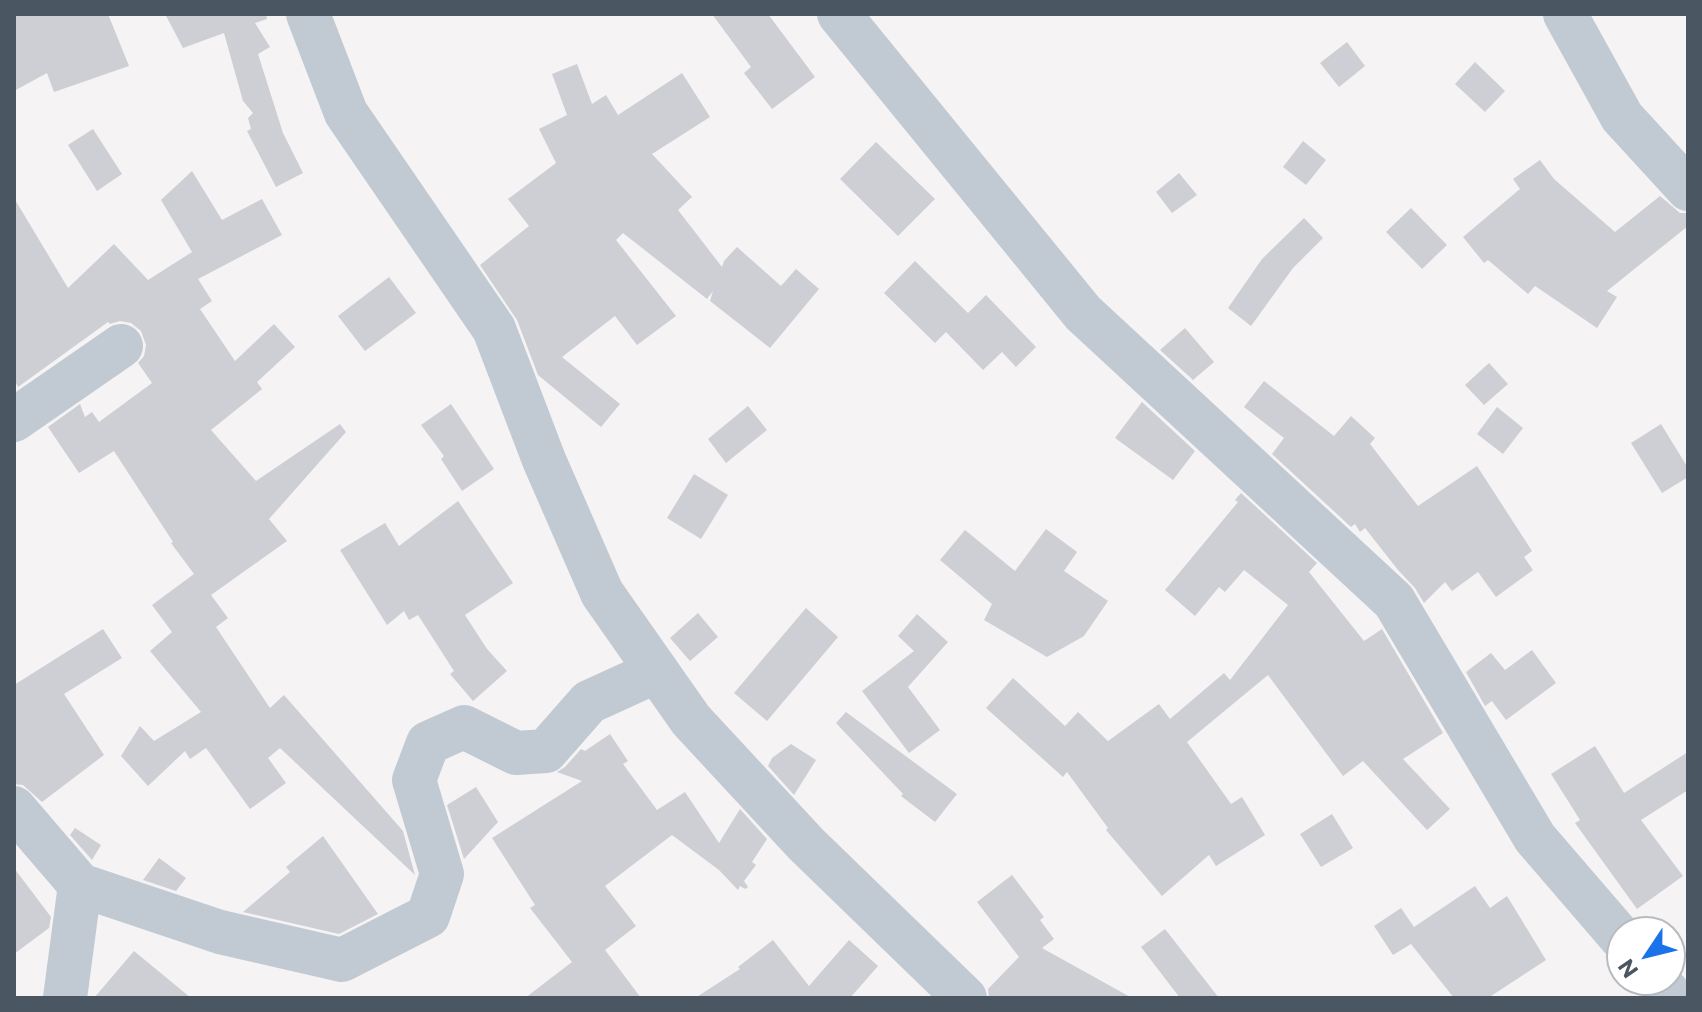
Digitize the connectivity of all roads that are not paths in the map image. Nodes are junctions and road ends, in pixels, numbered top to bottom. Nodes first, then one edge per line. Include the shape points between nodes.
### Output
1 (308, 14) edge
2 (839, 14) edge
3 (1565, 14) edge
4 (1688, 189) edge
5 (121, 346) dead end
6 (14, 420) edge
7 (657, 671) junction
8 (14, 808) edge
9 (80, 885) junction
10 (1606, 920) edge
11 (65, 998) edge
12 (965, 998) edge

1 - 7 street via 346,113 494,329 602,593
2 - 10 street via 1083,313 1394,601 1535,838
3 - 4 street via 1622,117
5 - 6 street
7 - 9 street via 589,702 546,751 516,753 464,727 428,743 414,780 442,874 428,916 342,960 220,932
7 - 12 street via 691,720 806,844
8 - 9 street
9 - 11 street

